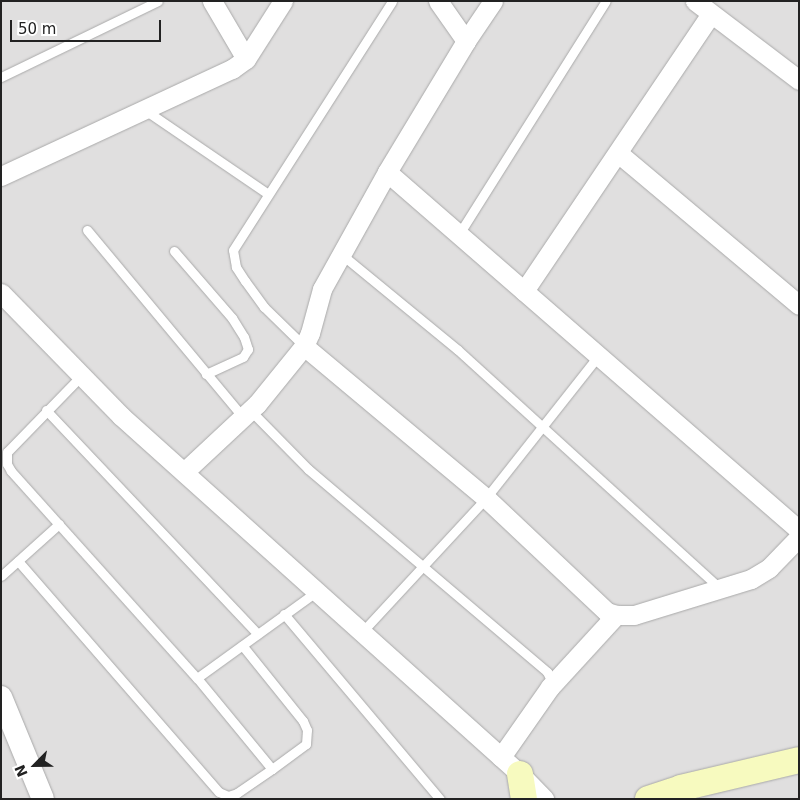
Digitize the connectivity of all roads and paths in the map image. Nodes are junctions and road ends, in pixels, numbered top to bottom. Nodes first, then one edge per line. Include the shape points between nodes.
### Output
1 (158, 1) edge
2 (212, 1) edge
3 (283, 1) edge
4 (392, 1) edge
5 (438, 1) edge
6 (493, 1) edge
7 (606, 1) edge
8 (695, 1) edge
9 (710, 14) junction
10 (466, 41) junction
11 (246, 58) junction
12 (1, 77) edge
13 (799, 80) edge
14 (145, 110) junction
15 (618, 153) junction
16 (386, 172) junction
17 (1, 176) edge
18 (268, 194) junction
19 (87, 230) dead end
20 (459, 234) junction
21 (174, 251) dead end
22 (341, 254) junction
23 (524, 291) junction
24 (1, 293) edge
25 (799, 305) edge
26 (304, 346) junction
27 (599, 355) junction
28 (206, 374) junction
29 (81, 376) junction
30 (46, 410) junction
31 (247, 414) junction
32 (544, 426) junction
33 (184, 472) junction
34 (486, 498) junction
35 (59, 524) junction
36 (799, 530) edge
37 (799, 536) edge
38 (18, 561) junction
39 (422, 567) junction
40 (1, 576) edge
41 (721, 589) junction
42 (316, 591) junction
43 (284, 614) junction
44 (616, 615) junction
45 (362, 632) junction
46 (258, 634) junction
47 (242, 645) junction
48 (198, 678) junction
49 (550, 687) junction
50 (1, 697) edge
51 (799, 760) edge
52 (510, 765) junction
53 (272, 769) junction
54 (43, 799) edge
55 (440, 799) edge
56 (524, 799) edge
57 (544, 799) edge
58 (648, 799) edge

1 - 12 lane
2 - 11 street
3 - 11 street
4 - 18 lane
5 - 10 street
6 - 10 street
7 - 20 lane
8 - 9 street
9 - 13 street
9 - 15 street
10 - 16 street
11 - 14 street via 218,77
14 - 17 street
14 - 18 lane
15 - 23 street
15 - 25 street
16 - 20 street
16 - 22 street
18 - 26 lane via 240,238 233,256 245,281 264,307
19 - 28 lane
20 - 23 street
21 - 28 lane via 232,318 248,349 242,358
22 - 26 street via 322,289
22 - 32 lane
23 - 27 street
24 - 29 street
26 - 31 street
26 - 34 street
27 - 32 lane
27 - 36 street
28 - 31 lane
29 - 30 lane
29 - 33 street
30 - 35 lane via 7,452 6,458 11,471
30 - 46 lane
31 - 33 street
31 - 39 lane
32 - 34 lane
32 - 41 lane
33 - 42 street
34 - 39 lane
34 - 44 street via 608,612
35 - 38 lane
35 - 48 lane
37 - 41 street via 759,576
38 - 40 lane
38 - 53 lane via 220,792 228,796 236,793
39 - 45 lane
39 - 49 lane via 547,672 552,682
41 - 44 street via 634,615
42 - 43 lane
42 - 45 street
43 - 46 lane
43 - 55 lane
44 - 49 street
45 - 52 street
46 - 47 lane
47 - 48 lane
47 - 53 lane via 307,730 306,744
48 - 53 lane
49 - 52 street
50 - 54 street
51 - 58 main road
52 - 56 main road
52 - 57 street

